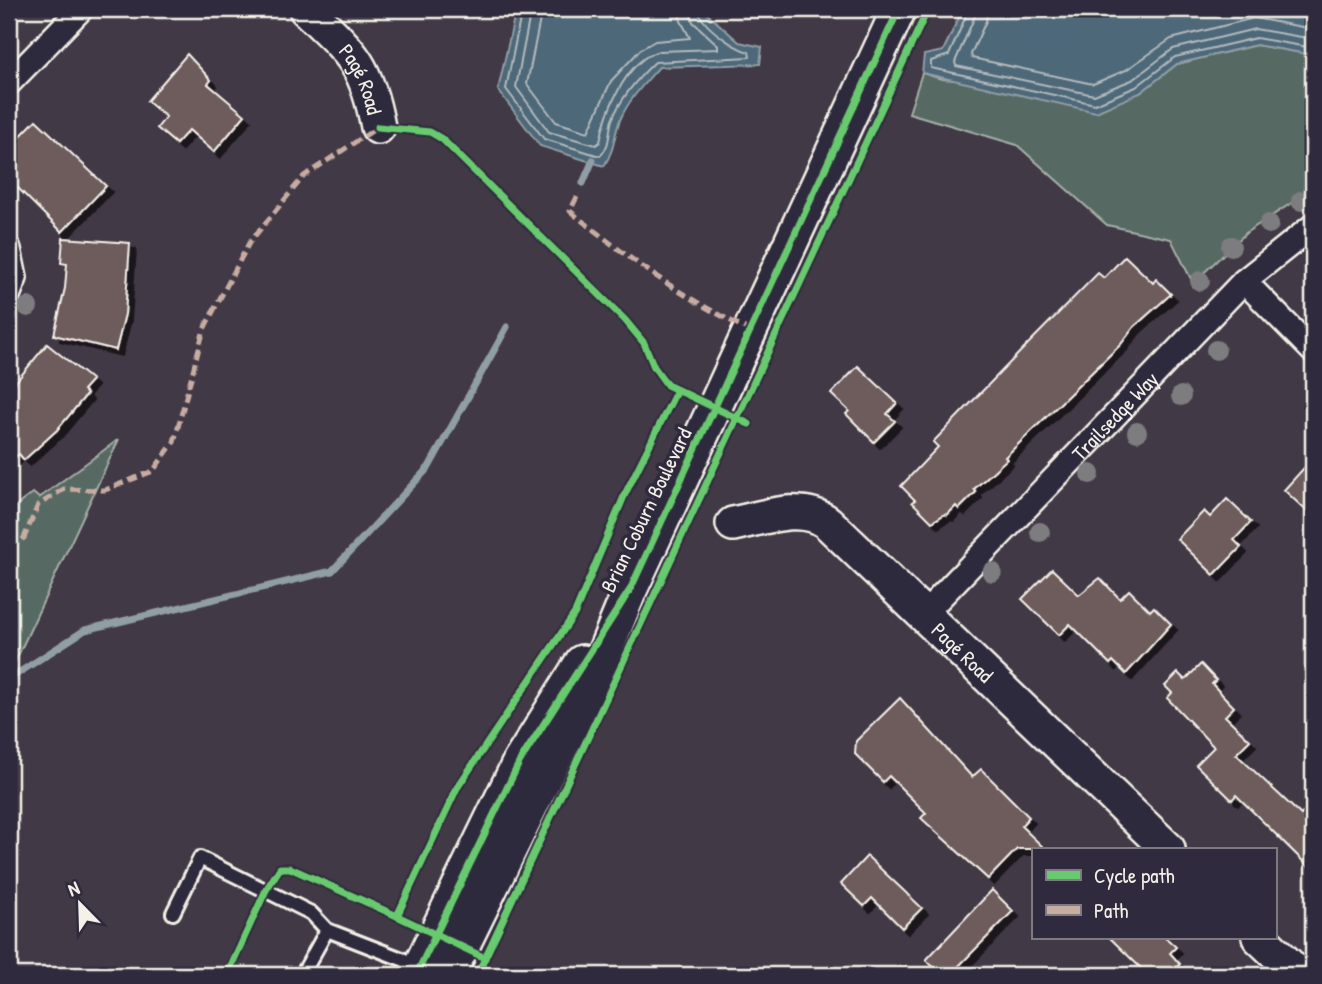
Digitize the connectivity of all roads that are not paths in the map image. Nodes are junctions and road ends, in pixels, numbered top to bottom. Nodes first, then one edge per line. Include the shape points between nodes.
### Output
1 (81, 9) edge
2 (306, 9) edge
3 (899, 9) edge
4 (9, 83) edge
5 (378, 127) dead end
6 (1313, 226) edge
7 (9, 249) edge
8 (1244, 281) junction
9 (9, 293) edge
10 (1313, 351) edge
11 (733, 523) dead end
12 (924, 614) junction
13 (1167, 848) edge
14 (173, 912) dead end
15 (327, 930) junction
16 (1261, 939) edge
17 (431, 973) edge
18 (302, 975) edge
19 (1299, 975) edge

1 - 4 street
2 - 5 main road, Pagé Road via 352,53 370,87
3 - 17 main road, Brian Coburn Boulevard via 595,675
6 - 8 street, Trailsedge Way
7 - 9 street via 15,278
8 - 10 street
8 - 12 street, Trailsedge Way
11 - 12 main road, Pagé Road via 788,513 816,514
12 - 13 main road, Pagé Road
14 - 15 lane via 200,858 311,913
15 - 17 lane
15 - 18 lane
16 - 19 main road

